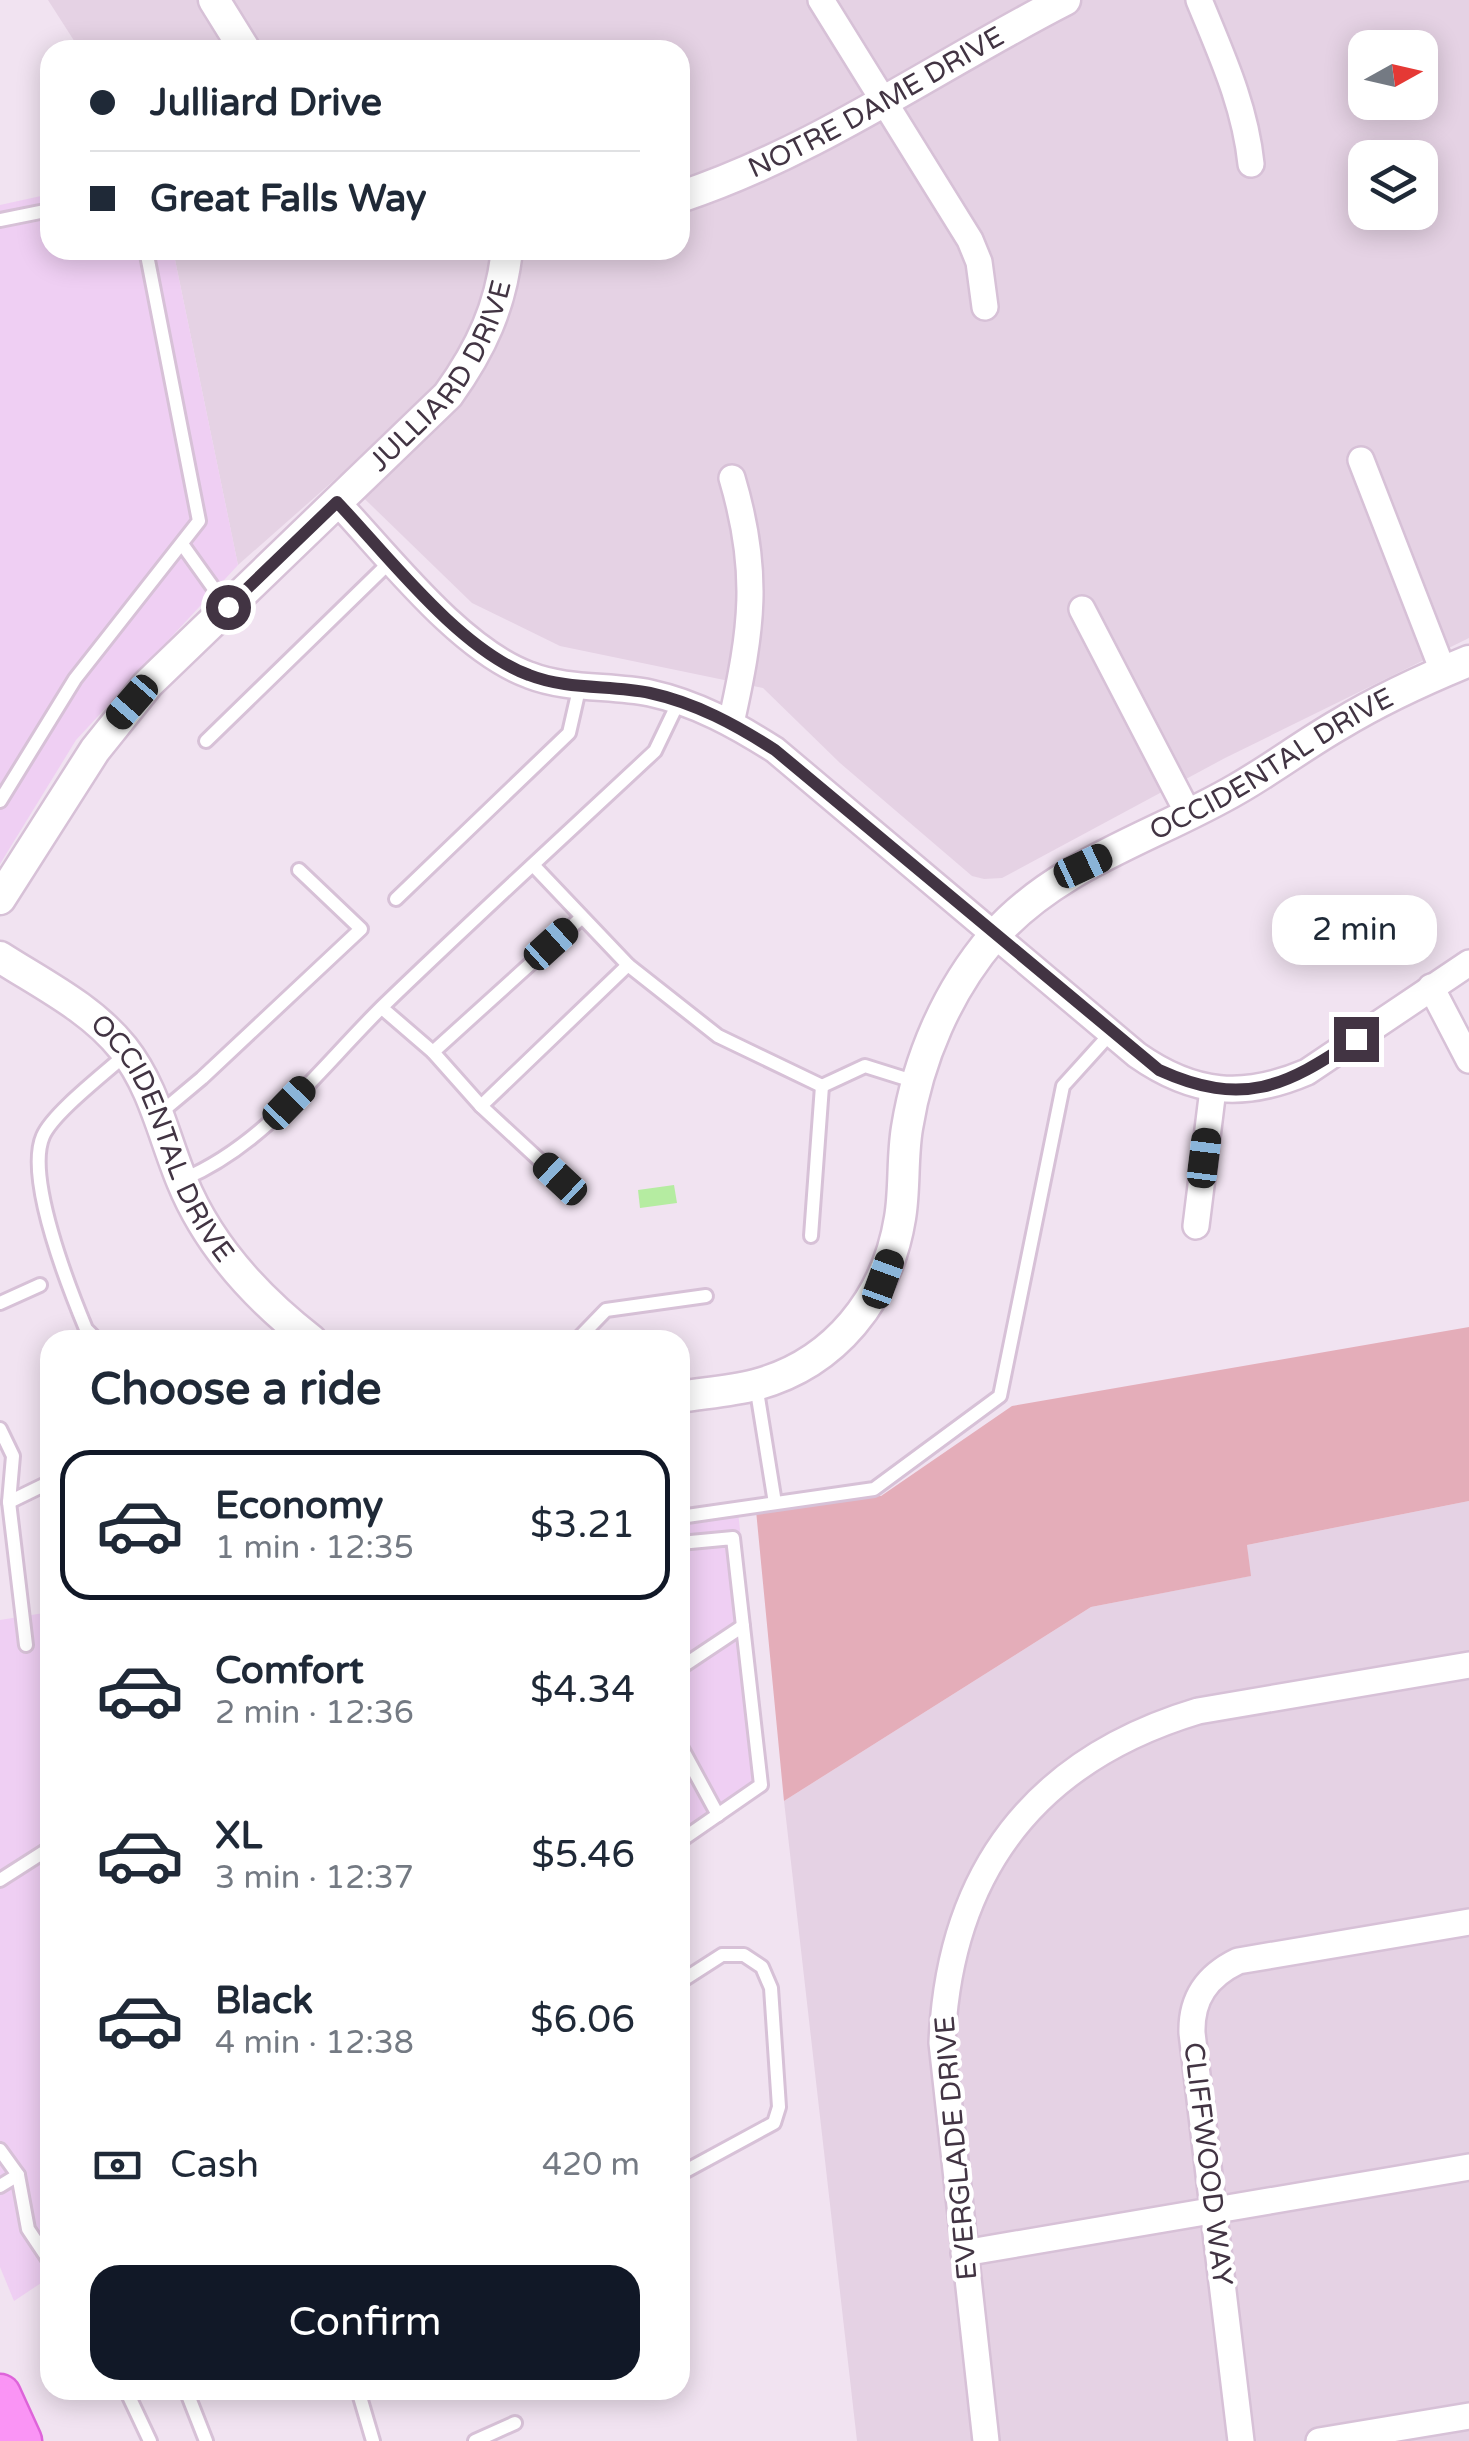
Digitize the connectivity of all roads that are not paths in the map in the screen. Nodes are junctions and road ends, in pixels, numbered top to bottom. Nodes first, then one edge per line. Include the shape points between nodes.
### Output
1 (214, 0) edge
2 (821, 0) edge
3 (1065, 0) edge
4 (1199, 0) edge
5 (239, 40) edge
6 (884, 102) junction
7 (1251, 164) dead end
8 (690, 193) edge
9 (40, 212) edge
10 (0, 220) edge
11 (148, 260) edge
12 (505, 260) edge
13 (985, 307) dead end
14 (1360, 460) dead end
15 (732, 478) dead end
16 (337, 502) junction
17 (182, 544) junction
18 (392, 560) junction
19 (228, 607) junction
20 (1082, 609) dead end
21 (1456, 666) edge
22 (580, 685) junction
23 (679, 701) junction
24 (731, 723) junction
25 (206, 741) dead end
26 (0, 801) edge
27 (1189, 816) junction
28 (533, 865) junction
29 (299, 870) dead end
30 (0, 898) edge
31 (396, 899) dead end
32 (581, 918) junction
33 (995, 935) junction
34 (0, 956) edge
35 (1469, 963) edge
36 (628, 965) junction
37 (1430, 987) junction
38 (382, 1008) junction
39 (1111, 1033) junction
40 (432, 1052) junction
41 (127, 1053) junction
42 (1469, 1060) edge
43 (916, 1082) junction
44 (822, 1086) junction
45 (1213, 1089) junction
46 (481, 1106) junction
47 (158, 1114) junction
48 (560, 1179) dead end
49 (182, 1180) junction
50 (1196, 1226) dead end
51 (811, 1236) dead end
52 (40, 1285) dead end
53 (706, 1296) dead end
54 (0, 1303) edge
55 (86, 1330) edge
56 (299, 1330) edge
57 (586, 1330) edge
58 (756, 1385) junction
59 (690, 1395) edge
60 (0, 1429) edge
61 (40, 1487) edge
62 (9, 1502) junction
63 (775, 1503) junction
64 (690, 1516) edge
65 (690, 1542) edge
66 (743, 1626) junction
67 (26, 1645) dead end
68 (690, 1661) edge
69 (1469, 1665) edge
70 (690, 1764) edge
71 (718, 1816) junction
72 (690, 1834) edge
73 (40, 1854) edge
74 (0, 1880) edge
75 (1469, 1922) edge
76 (690, 1976) edge
77 (0, 2150) edge
78 (1469, 2167) edge
79 (690, 2169) edge
80 (18, 2174) junction
81 (0, 2186) edge
82 (1215, 2208) junction
83 (40, 2247) edge
84 (964, 2253) junction
85 (0, 2395) edge
86 (131, 2400) edge
87 (190, 2400) edge
88 (361, 2400) edge
89 (1469, 2416) edge
90 (515, 2423) dead end
91 (21, 2441) edge
92 (150, 2441) edge
93 (206, 2441) edge
94 (373, 2441) edge
95 (475, 2441) edge
96 (986, 2441) edge
97 (1241, 2441) edge
98 (1319, 2441) edge

1 - 5 street
2 - 6 street
3 - 6 street, NOTRE DAME DRIVE
4 - 7 street via 1239,98
6 - 8 street, NOTRE DAME DRIVE via 773,161
6 - 13 street via 970,240
9 - 10 lane
11 - 17 lane via 199,521
12 - 16 street, JULLIARD DRIVE via 496,310 471,364 448,395
14 - 21 street
15 - 24 street via 746,524 752,604
16 - 18 street
16 - 19 street, JULLIARD DRIVE
17 - 19 lane
17 - 26 lane via 75,679
18 - 22 street via 494,659 530,676
18 - 25 lane
19 - 30 street, JULLIARD DRIVE via 116,721
20 - 27 street
21 - 27 street, OCCIDENTAL DRIVE via 1340,724
22 - 23 street
22 - 31 lane via 569,733
23 - 24 street
23 - 28 lane via 654,750
24 - 33 street via 775,750
27 - 33 street, OCCIDENTAL DRIVE via 1067,876
28 - 32 lane
28 - 38 lane
29 - 47 lane via 361,929
32 - 36 lane
32 - 40 lane
33 - 39 street
33 - 43 street, OCCIDENTAL DRIVE via 950,1001
34 - 41 street, OCCIDENTAL DRIVE via 84,1010
35 - 37 street
36 - 44 lane via 718,1036
36 - 46 lane
37 - 42 street
37 - 45 street via 1307,1072 1247,1090
38 - 40 lane
38 - 49 lane via 266,1127
39 - 45 street via 1159,1070
39 - 63 lane via 1063,1086 1000,1396 874,1489
40 - 46 lane
41 - 47 street, OCCIDENTAL DRIVE
41 - 55 lane via 52,1122 37,1158 53,1238
43 - 44 lane via 865,1066
43 - 58 street, OCCIDENTAL DRIVE via 898,1230 876,1294 831,1346
44 - 51 lane
45 - 50 street
46 - 48 lane
47 - 49 street, OCCIDENTAL DRIVE
49 - 56 street, OCCIDENTAL DRIVE via 239,1274
52 - 54 lane
53 - 57 lane via 606,1310
58 - 59 street, OCCIDENTAL DRIVE
58 - 63 lane
60 - 62 lane via 13,1456
61 - 62 lane
62 - 67 lane
63 - 64 lane
65 - 66 lane via 734,1538
66 - 68 lane
66 - 71 lane via 761,1785
69 - 84 street, EVERGLADE DRIVE via 1160,1722 1087,1760 1026,1813 972,1898 951,1956 944,2002 944,2071
70 - 71 lane
71 - 72 lane
73 - 74 lane
75 - 82 street, CLIFFWOOD WAY via 1238,1961 1206,1984 1191,2017
76 - 79 lane via 722,1955 744,1955 762,1968 771,1988 779,2107 774,2124
77 - 80 lane
78 - 82 street
80 - 81 lane
80 - 83 lane via 28,2229
82 - 84 street
82 - 97 street, CLIFFWOOD WAY
84 - 96 street, EVERGLADE DRIVE
85 - 91 main road
86 - 92 lane
87 - 93 lane
88 - 94 lane
89 - 98 street
90 - 95 lane

